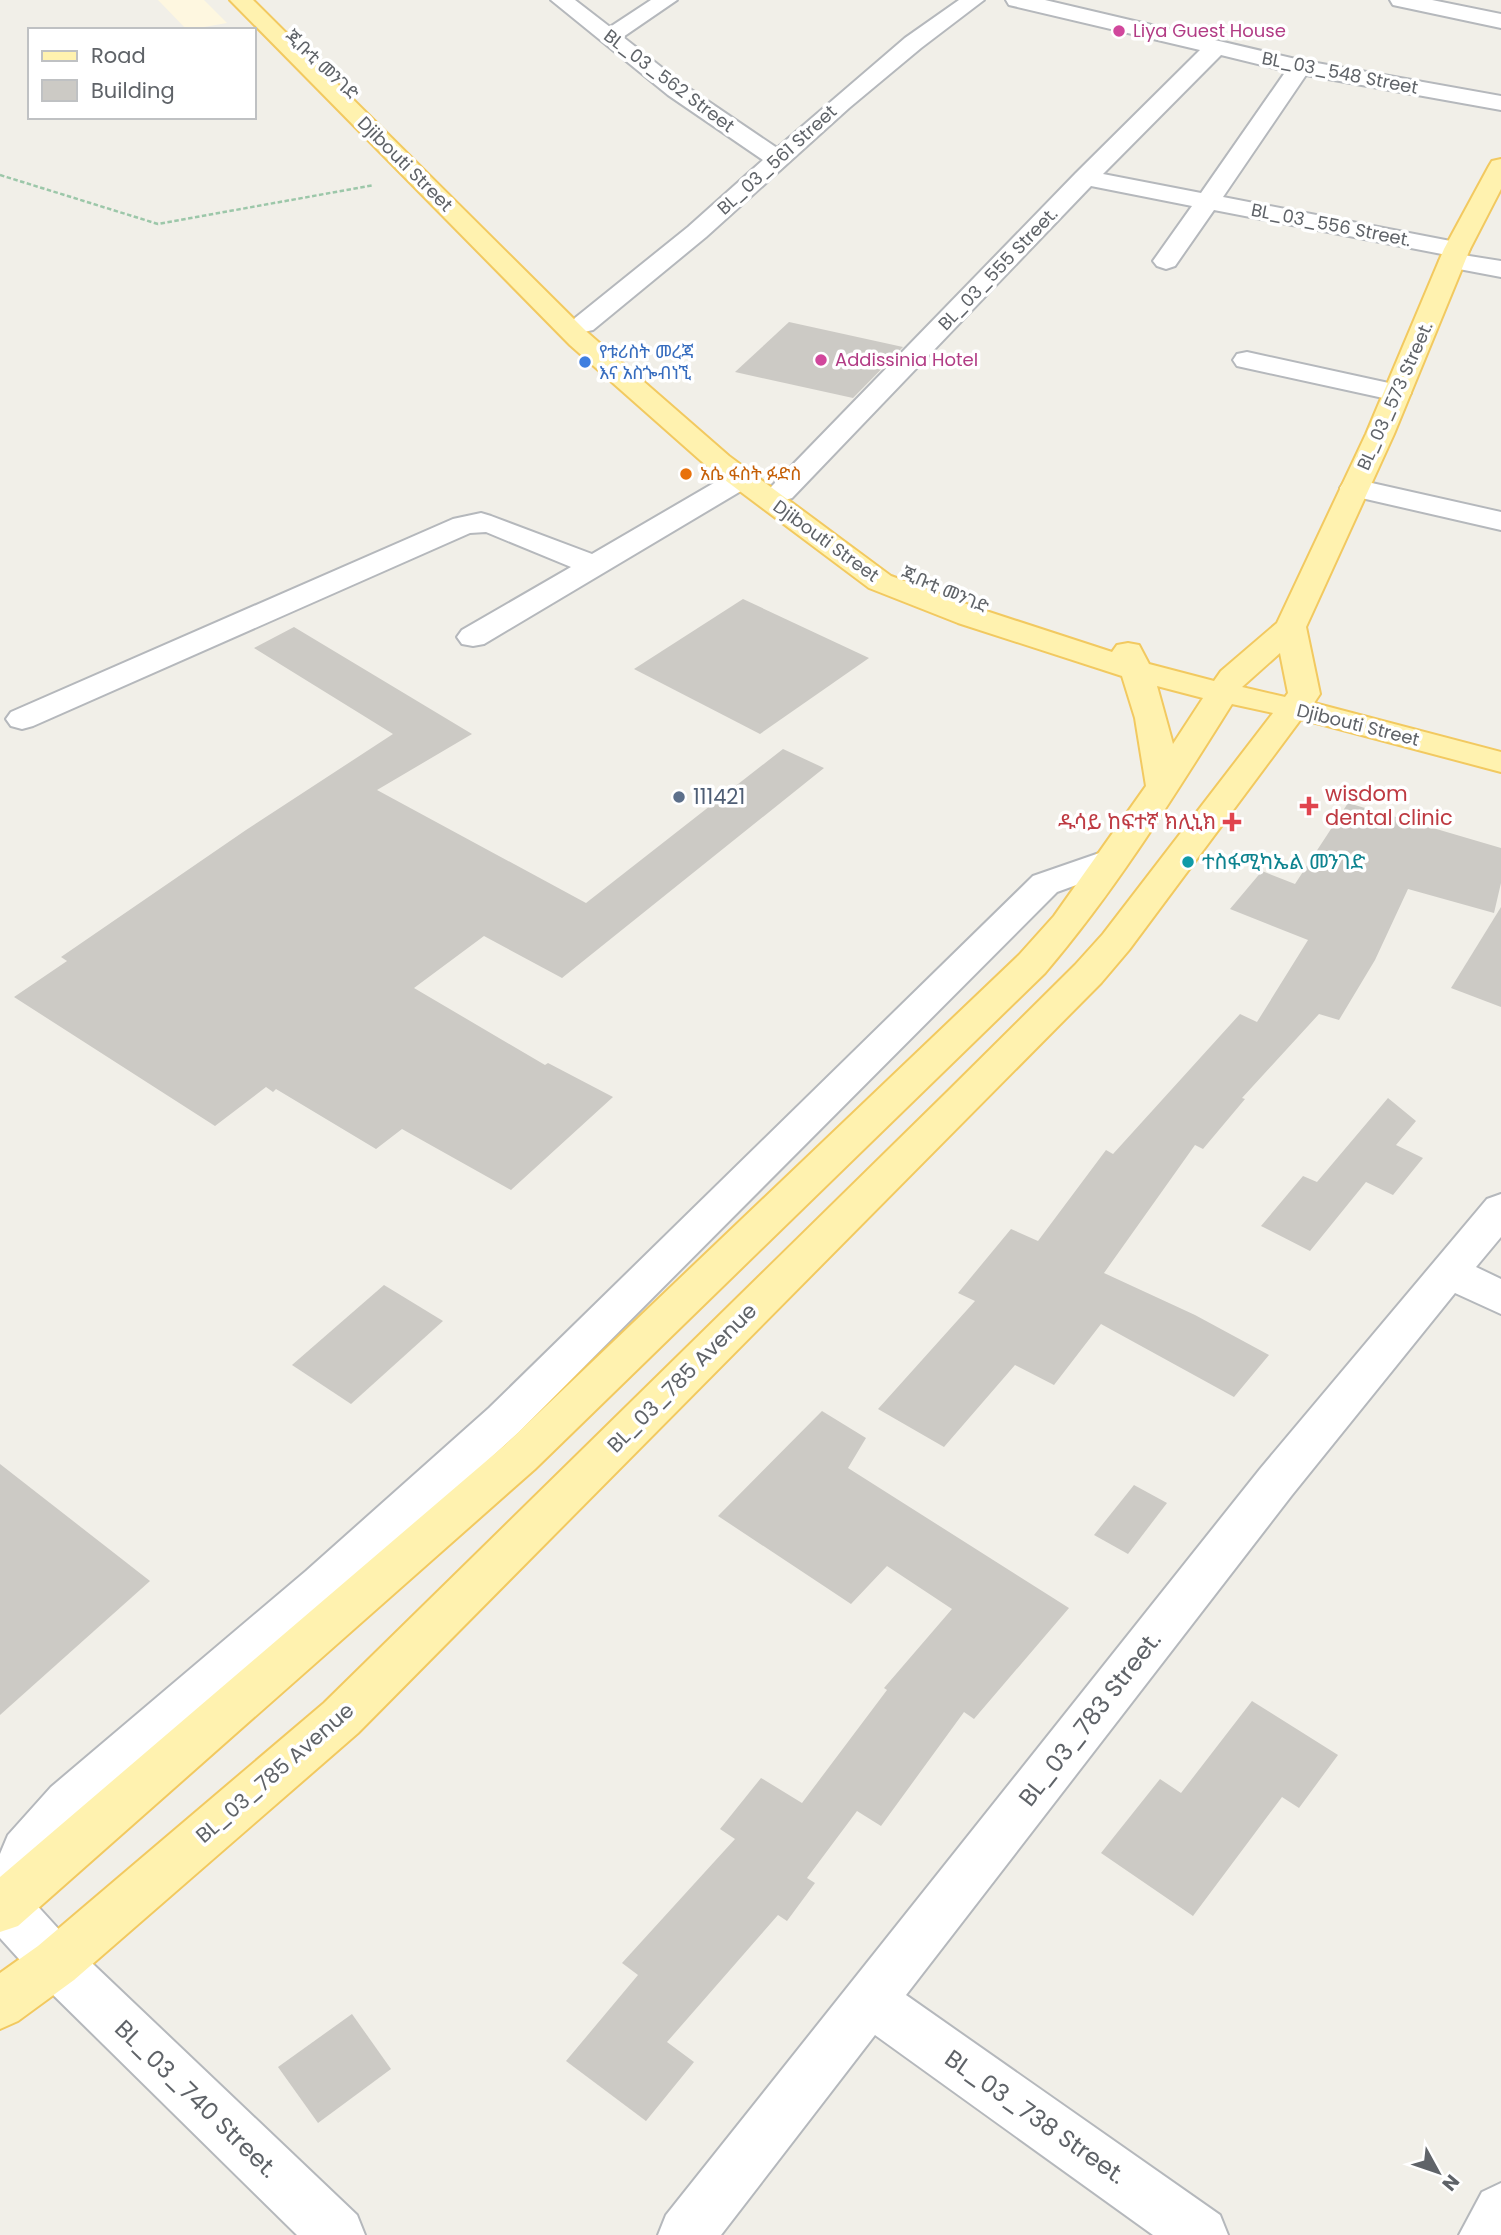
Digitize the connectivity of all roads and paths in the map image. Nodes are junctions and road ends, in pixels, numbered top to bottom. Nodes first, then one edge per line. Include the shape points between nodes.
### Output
1 (241, 0) edge
2 (253, 0) edge
3 (562, 0) edge
4 (666, 0) edge
5 (973, 0) edge
6 (1017, 0) edge
7 (1401, 0) edge
8 (1501, 21) edge
9 (610, 37) junction
10 (1215, 48) junction
11 (1300, 67) junction
12 (1501, 103) edge
13 (777, 159) junction
14 (1501, 166) edge
15 (434, 174) junction
16 (0, 175) edge
17 (1085, 178) junction
18 (1206, 202) junction
19 (1455, 255) junction
20 (1166, 261) dead end
21 (1501, 268) edge
22 (584, 324) junction
23 (1247, 360) dead end
24 (1397, 393) junction
25 (741, 479) junction
26 (1354, 488) junction
27 (782, 492) junction
28 (1501, 521) edge
29 (595, 566) junction
30 (1290, 627) junction
31 (473, 637) dead end
32 (1131, 660) junction
33 (1228, 685) junction
34 (1298, 701) junction
35 (22, 719) dead end
36 (1411, 720) junction
37 (1358, 724) junction
38 (1501, 743) edge
39 (1501, 762) edge
40 (1243, 773) junction
41 (1163, 786) junction
42 (1111, 860) joint
43 (1501, 1209) edge
44 (1451, 1272) junction
45 (1501, 1298) edge
46 (2, 1907) edge
47 (56, 1963) junction
48 (869, 2000) junction
49 (0, 2004) edge
50 (1501, 2211) edge
51 (337, 2235) edge
52 (686, 2235) edge
53 (1200, 2235) edge
54 (1487, 2235) edge

1 - 25 main road, Djibouti Street via 579,339
2 - 15 main road, ጂቡቲ መንገድ
3 - 9 street, BL_03_562 Street
4 - 9 street
5 - 13 street, BL_03_561 Street via 913,43
6 - 10 street, BL_03_548 Street
7 - 8 street
9 - 13 street, BL_03_562 Street via 676,90
10 - 11 street, BL_03_548 Street
10 - 17 street, BL_03_555 Street.
11 - 12 street, BL_03_548 Street
11 - 18 street
13 - 22 street, BL_03_561 Street via 697,232
14 - 19 main road, BL_03_573 Street.
15 - 16 path via 158,224
15 - 22 main road, ጂቡቲ መንገድ
17 - 18 street, BL_03_556 Street.
17 - 27 street, BL_03_555 Street.
18 - 19 street, BL_03_556 Street.
18 - 20 street
19 - 21 street, BL_03_556 Street.
19 - 24 main road, BL_03_573 Street.
22 - 27 main road, ጂቡቲ መንገድ
23 - 24 street
24 - 26 main road, BL_03_573 Street.
25 - 29 street
25 - 32 main road, Djibouti Street via 880,582 969,616
26 - 28 street
26 - 30 main road, BL_03_573 Street.
27 - 32 main road, ጂቡቲ መንገድ via 915,582
29 - 31 street
29 - 35 street via 496,526 481,522 463,525
30 - 33 main road
30 - 34 main road
32 - 33 main road, Djibouti Street
32 - 41 main road via 1156,727
33 - 34 main road, Djibouti Street
33 - 41 main road
34 - 36 main road
34 - 37 main road, Djibouti Street
34 - 40 main road, BL_03_785 Avenue
36 - 37 main road
36 - 38 main road
37 - 39 main road, Djibouti Street
37 - 40 main road via 1316,733
40 - 47 main road, BL_03_785 Avenue via 1116,942 971,1092 341,1718
41 - 42 main road
42 - 46 street via 1045,884 504,1420 68,1802 26,1851
43 - 44 street, BL_03_783 Street.
44 - 45 street
44 - 48 street, BL_03_783 Street. via 1276,1482
46 - 47 street, BL_03_740 Street.
47 - 49 main road, BL_03_785 Avenue
47 - 51 street, BL_03_740 Street.
48 - 52 street, BL_03_783 Street.
48 - 53 street, BL_03_738 Street.
50 - 54 street

